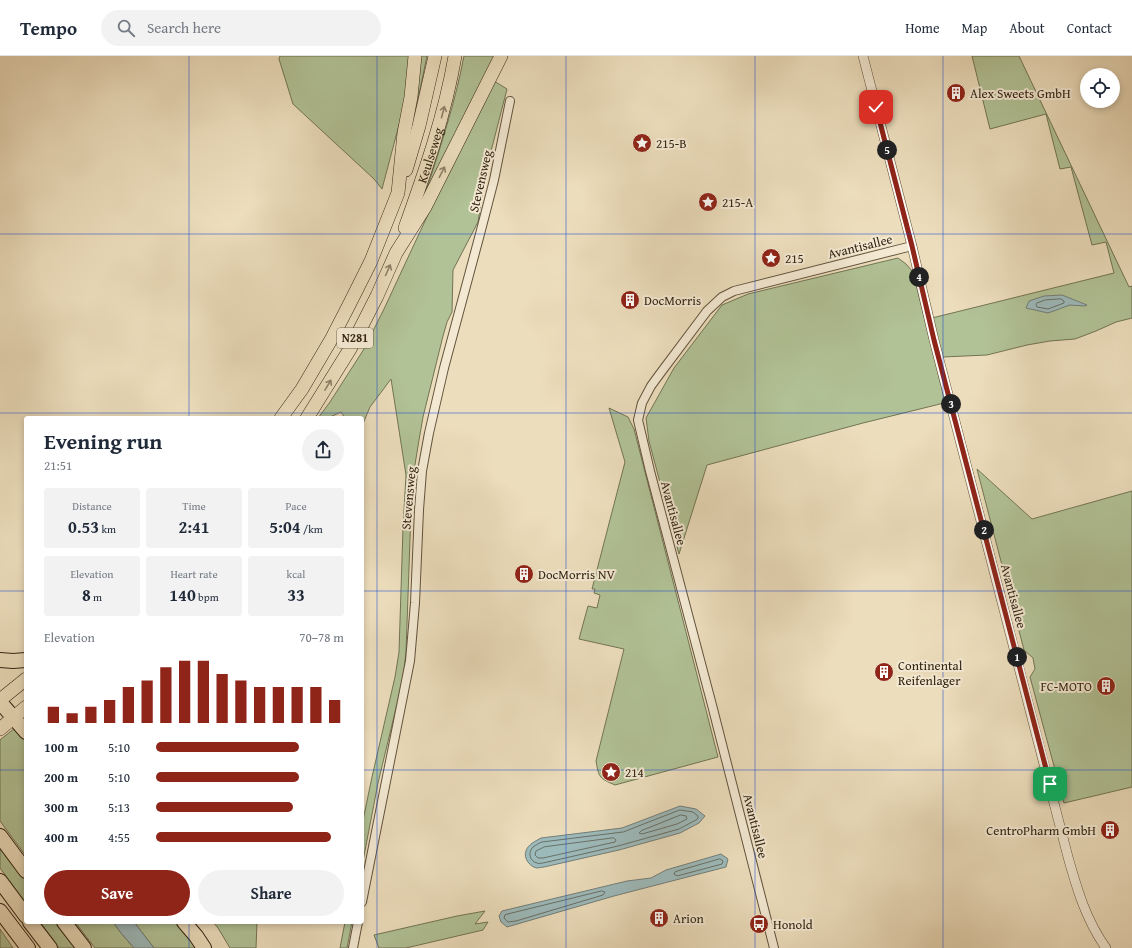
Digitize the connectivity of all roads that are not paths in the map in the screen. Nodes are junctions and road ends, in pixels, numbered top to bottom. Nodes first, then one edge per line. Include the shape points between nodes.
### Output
1 (415, 56) edge
2 (435, 56) edge
3 (455, 56) edge
4 (501, 56) edge
5 (863, 56) edge
6 (510, 101) dead end
7 (398, 193) junction
8 (912, 246) junction
9 (396, 253) junction
10 (282, 416) edge
11 (307, 416) edge
12 (0, 660) edge
13 (24, 660) edge
14 (24, 681) edge
15 (0, 701) edge
16 (24, 709) edge
17 (13, 718) junction
18 (0, 729) edge
19 (24, 730) edge
20 (0, 836) edge
21 (24, 868) edge
22 (0, 882) edge
23 (364, 892) edge
24 (0, 911) edge
25 (24, 913) edge
26 (32, 924) edge
27 (66, 924) edge
28 (186, 924) edge
29 (358, 924) edge
30 (28, 948) edge
31 (50, 948) edge
32 (84, 948) edge
33 (204, 948) edge
34 (353, 948) edge
35 (774, 948) edge
36 (1106, 948) edge

1 - 7 highway, N281
2 - 7 highway, Keulseweg / N281 via 419,126
9 -> 3 highway, Keulseweg / N281 via 437,134
9 -> 4 highway, N281 via 425,207
5 - 8 street, Avantisallee
6 - 23 street, Stevensweg via 494,180 429,432 419,503 415,603 409,667
7 - 10 highway, N281 via 371,261 332,338 302,389
8 - 35 street, Avantisallee via 734,291 722,297 707,311 651,386 642,403 638,420
8 - 36 street, Avantisallee via 1068,857 1087,914
11 -> 9 highway, N281 via 350,349
12 - 13 highway
14 - 15 highway
15 - 17 highway
16 - 17 highway
17 - 18 highway
17 - 19 highway
20 - 21 highway
22 - 25 highway
24 - 30 highway
26 - 31 highway
27 - 32 highway
28 - 33 highway
29 - 34 street

